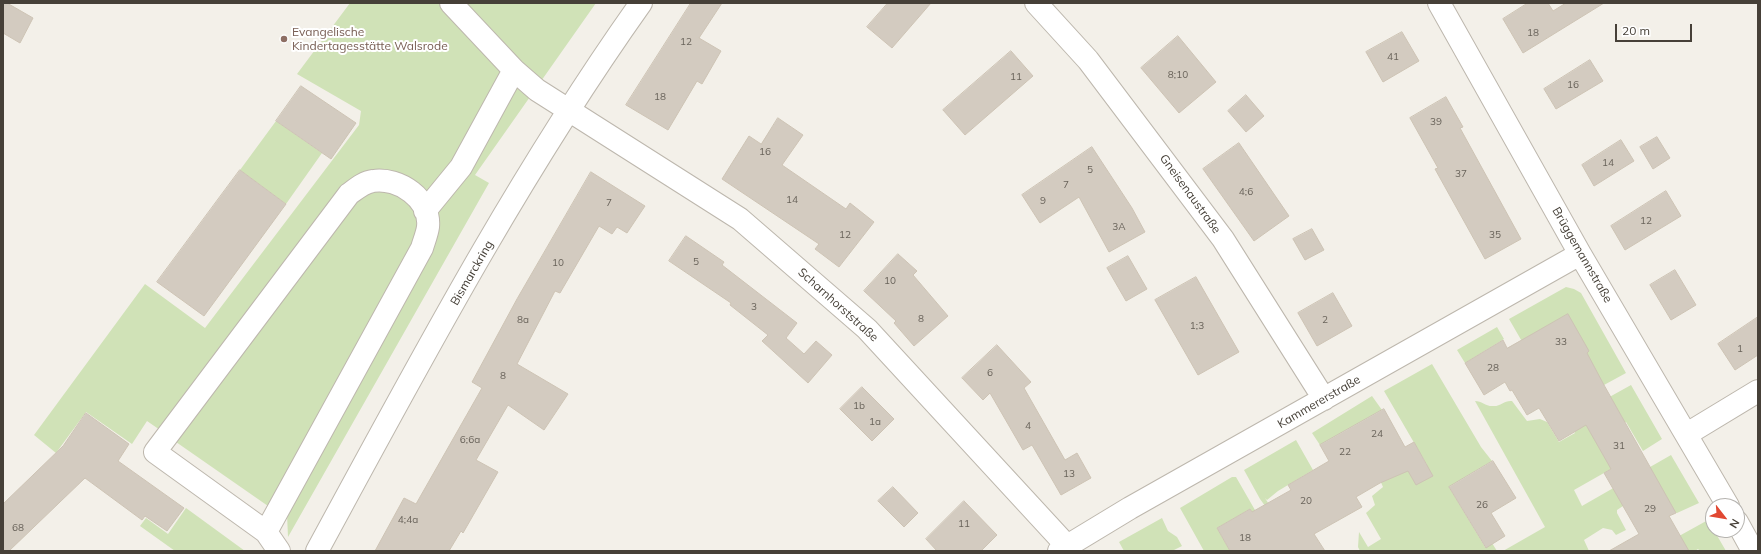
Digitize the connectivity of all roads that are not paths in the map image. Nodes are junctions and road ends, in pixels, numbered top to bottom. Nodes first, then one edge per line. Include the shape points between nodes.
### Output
1 (451, 3) edge
2 (641, 3) edge
3 (1036, 3) edge
4 (1438, 3) edge
5 (514, 70) junction
6 (569, 110) junction
7 (425, 211) junction
8 (1580, 254) junction
9 (1758, 391) edge
10 (1324, 399) junction
11 (1687, 434) junction
12 (1723, 498) edge
13 (266, 532) junction
14 (1745, 536) edge
15 (1063, 549) edge
16 (279, 551) edge
17 (316, 551) edge
18 (1753, 551) edge

1 - 5 street, Scharnhorststraße
2 - 6 street, Bismarckring
3 - 10 street, Gneisenaustraße via 1088,60 1223,239
4 - 8 street, Brüggemannstraße
5 - 6 street, Scharnhorststraße via 537,90
5 - 7 street via 460,167
6 - 15 street, Scharnhorststraße via 740,219 867,329
6 - 17 street, Bismarckring via 432,341
7 - 13 street via 428,226 422,248
7 - 13 street via 421,202 408,188 393,182 374,181 363,184 349,194 155,452
8 - 10 street, Kammererstraße
8 - 11 street, Brüggemannstraße
9 - 11 street
10 - 15 street, Kammererstraße via 1130,508
11 - 12 street, Brüggemannstraße
13 - 16 street
14 - 18 street

